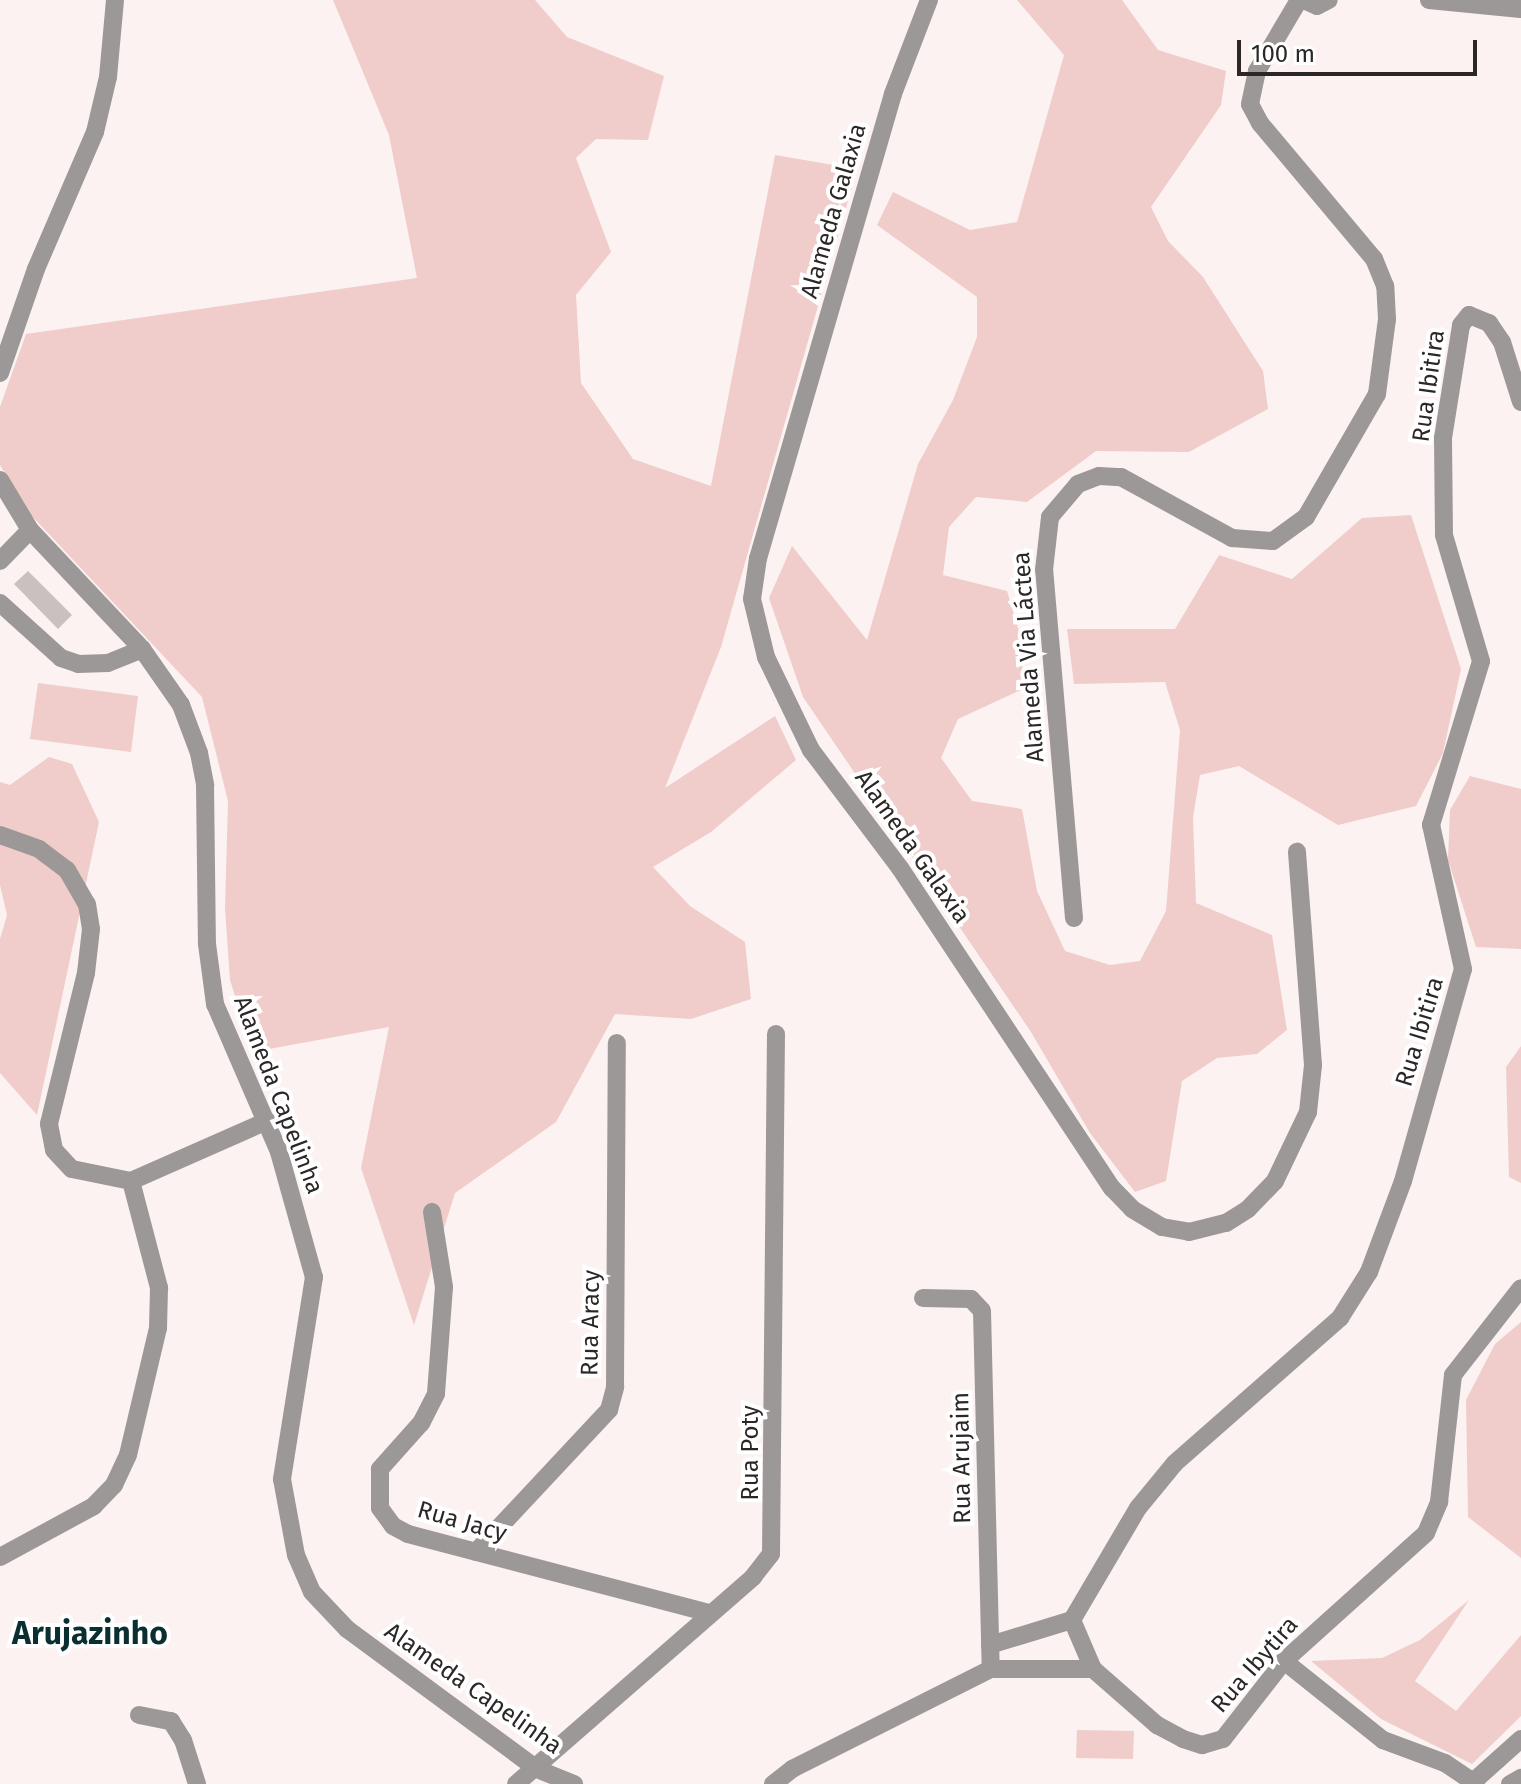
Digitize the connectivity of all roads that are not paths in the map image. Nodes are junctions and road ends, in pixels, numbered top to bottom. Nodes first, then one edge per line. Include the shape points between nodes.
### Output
1 (115, 0) edge
2 (929, 0) edge
3 (1302, 0) edge
4 (1329, 0) edge
5 (1429, 0) edge
6 (1521, 9) edge
7 (0, 373) edge
8 (1521, 402) edge
9 (0, 480) edge
10 (30, 530) junction
11 (0, 561) edge
12 (0, 603) edge
13 (142, 649) junction
14 (0, 835) edge
15 (1297, 852) dead end
16 (1074, 918) dead end
17 (776, 1034) dead end
18 (617, 1043) dead end
19 (267, 1121) junction
20 (131, 1181) junction
21 (432, 1212) dead end
22 (1521, 1288) edge
23 (923, 1298) dead end
24 (476, 1552) junction
25 (0, 1557) edge
26 (709, 1613) junction
27 (1072, 1620) junction
28 (990, 1645) junction
29 (1284, 1661) junction
30 (991, 1669) junction
31 (1093, 1669) junction
32 (139, 1715) dead end
33 (1521, 1739) edge
34 (537, 1769) junction
35 (1521, 1778) edge
36 (1475, 1783) edge
37 (197, 1784) edge
38 (516, 1784) edge
39 (574, 1784) edge
40 (773, 1784) edge
41 (1510, 1784) edge

1 - 7 street via 108,77 95,132 36,269
2 - 15 street, Alameda Galaxia via 893,94 758,558 752,599 771,669 811,750 900,868 1112,1188 1132,1209 1162,1227 1189,1232 1226,1223 1248,1209 1275,1181 1308,1112 1313,1065
3 - 4 street via 1317,6
3 - 16 street, Alameda Via Láctea via 1257,71 1250,104 1260,123 1374,259 1385,286 1387,319 1377,394 1306,517 1273,541 1232,538 1121,477 1099,476 1078,484 1050,517 1044,570
5 - 6 street
8 - 27 street, Rua Ibitira via 1502,342 1479,315 1469,315 1461,325 1443,438 1444,535 1481,661 1431,825 1463,969 1403,1181 1369,1272 1349,1306 1152,1488
9 - 10 street, Alameda Capelinha
10 - 11 street
10 - 13 street, Alameda Capelinha
12 - 13 street via 61,658 78,664 108,663
13 - 19 street, Alameda Capelinha via 181,705 199,753 205,785 207,944 215,1004
14 - 20 street via 39,849 67,870 87,904 91,929 86,973 49,1124 54,1150 72,1169
17 - 26 street, Rua Poty via 775,1533 765,1565
18 - 24 street, Rua Aracy via 615,1387 609,1410
19 - 20 street
19 - 34 street, Alameda Capelinha via 314,1277 283,1450 285,1514 312,1592 347,1629
20 - 25 street via 159,1288 158,1328 128,1455 114,1485 94,1506
21 - 24 street, Rua Jacy via 444,1287 436,1394 421,1423 380,1469 377,1487 380,1508 393,1526
22 - 29 street, Rua Ibytira via 1453,1375 1439,1502 1426,1533
23 - 28 street, Rua Arujaim via 971,1299 982,1311
24 - 26 street, Rua Jacy
26 - 34 street, Rua Poty
27 - 28 street
27 - 31 street
28 - 30 street, Rua Arujaim
29 - 31 street, Rua Ibytira via 1223,1739 1202,1745 1157,1725
29 - 36 street via 1383,1740 1445,1763
30 - 31 street
30 - 40 street via 792,1769
32 - 37 street via 171,1721
33 - 36 street
34 - 38 street, Rua Poty
34 - 39 street, Alameda Capelinha
35 - 41 street

